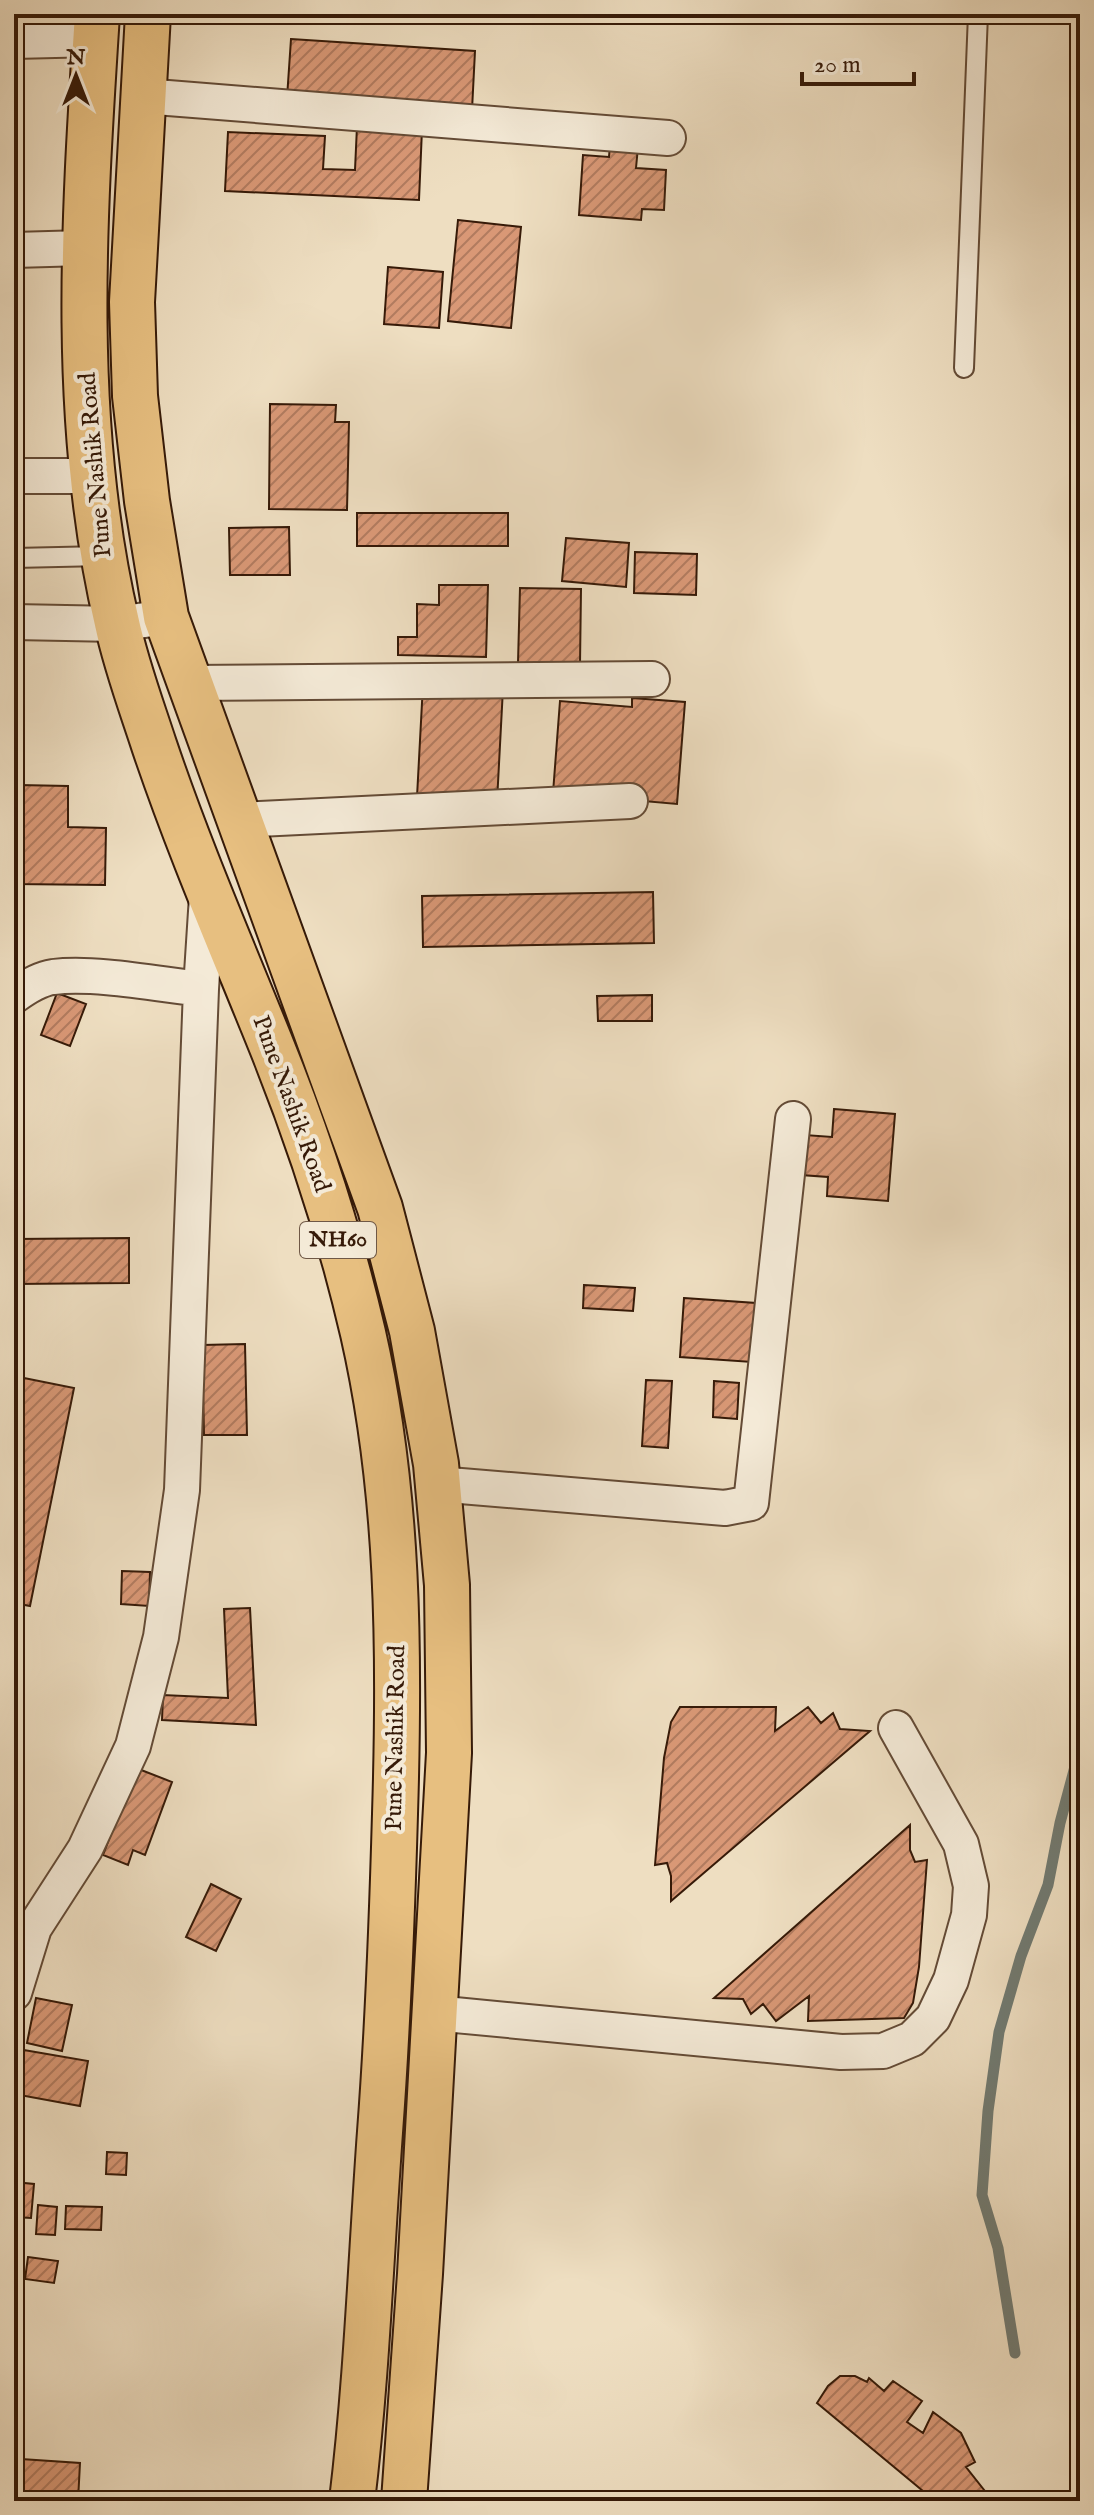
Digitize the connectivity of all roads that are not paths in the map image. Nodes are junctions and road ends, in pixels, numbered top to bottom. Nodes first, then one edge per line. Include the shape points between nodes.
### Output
1 (148, 14) edge
2 (978, 14) edge
3 (96, 27) edge
4 (14, 41) edge
5 (143, 96) junction
6 (668, 138) dead end
7 (84, 248) junction
8 (14, 250) edge
9 (964, 368) dead end
10 (14, 476) edge
11 (92, 476) junction
12 (103, 556) junction
13 (14, 558) edge
14 (166, 617) junction
15 (14, 622) edge
16 (117, 624) junction
17 (652, 679) dead end
18 (189, 683) junction
19 (630, 801) dead end
20 (238, 820) junction
21 (208, 893) junction
22 (201, 989) junction
23 (14, 996) edge
24 (793, 1119) dead end
25 (437, 1484) junction
26 (896, 1728) dead end
27 (24, 1921) edge
28 (14, 1993) edge
29 (434, 2013) junction
30 (352, 2501) edge
31 (404, 2501) edge

1 - 5 highway, Pune Nashik Road / NH60
2 - 9 lane
3 - 4 street
3 - 7 highway, Pune Nashik Road / NH60
5 - 6 street
5 - 14 highway, Pune Nashik Road / NH60 via 132,302 135,396
7 - 8 street
7 - 11 highway, Pune Nashik Road / NH60
10 - 11 street
11 - 12 highway, Pune Nashik Road / NH60
12 - 13 lane
12 - 16 highway, Pune Nashik Road / NH60
14 - 16 street
14 - 18 highway, Pune Nashik Road / NH60
15 - 16 street
16 - 21 highway, Pune Nashik Road / NH60
17 - 18 street
18 - 20 highway, Pune Nashik Road / NH60
19 - 20 street
20 - 25 highway, Pune Nashik Road / NH60 via 380,1208 412,1331
21 - 22 street
21 - 30 highway, Pune Nashik Road / NH60 via 320,1178 368,1360 394,1541 397,1740 390,1990
22 - 23 street via 51,977
22 - 27 street via 182,1490 161,1637 133,1746 85,1849
24 - 25 street via 751,1503 725,1508
25 - 29 highway, Pune Nashik Road / NH60 via 447,1585 449,1753
26 - 29 street via 961,1844 971,1886 969,1915 951,1980 933,2018 912,2039 883,2051 841,2052
27 - 28 street
29 - 31 highway, Pune Nashik Road / NH60

